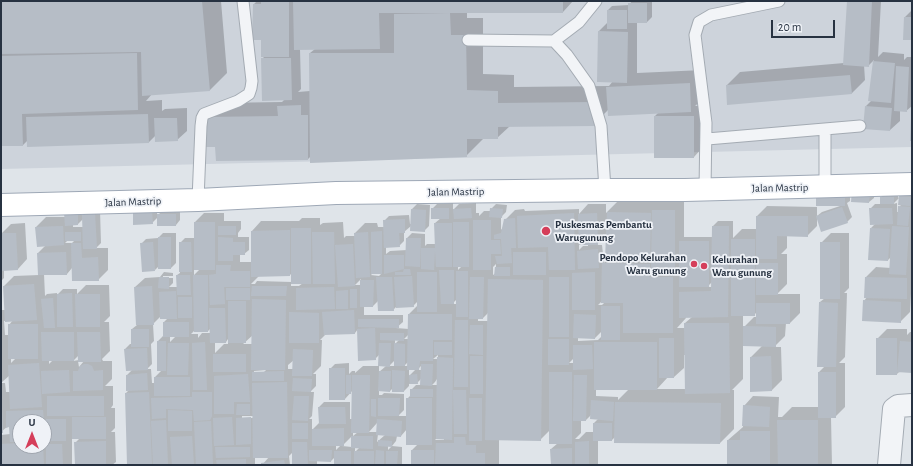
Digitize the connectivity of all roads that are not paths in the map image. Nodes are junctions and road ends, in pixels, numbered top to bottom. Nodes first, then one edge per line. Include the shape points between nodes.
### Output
1 (242, 1) edge
2 (596, 1) edge
3 (779, 1) edge
4 (468, 40) dead end
5 (554, 41) junction
6 (860, 126) dead end
7 (825, 130) junction
8 (707, 139) junction
9 (912, 184) edge
10 (198, 187) junction
11 (825, 187) junction
12 (605, 190) junction
13 (705, 190) junction
14 (1, 205) edge
15 (912, 405) edge
16 (889, 465) edge

1 - 10 lane via 251,88 249,94 238,101 204,114 200,126
2 - 5 lane via 579,22
3 - 8 lane via 711,15 699,22 695,35
4 - 5 lane
5 - 12 lane via 588,86 601,126
6 - 7 lane
7 - 8 lane
7 - 11 lane
8 - 13 lane
9 - 11 main road, Jalan Mastrip
10 - 12 main road, Jalan Mastrip via 336,193
10 - 14 main road, Jalan Mastrip
11 - 13 main road, Jalan Mastrip
12 - 13 main road, Jalan Mastrip
15 - 16 street via 898,406 894,409

